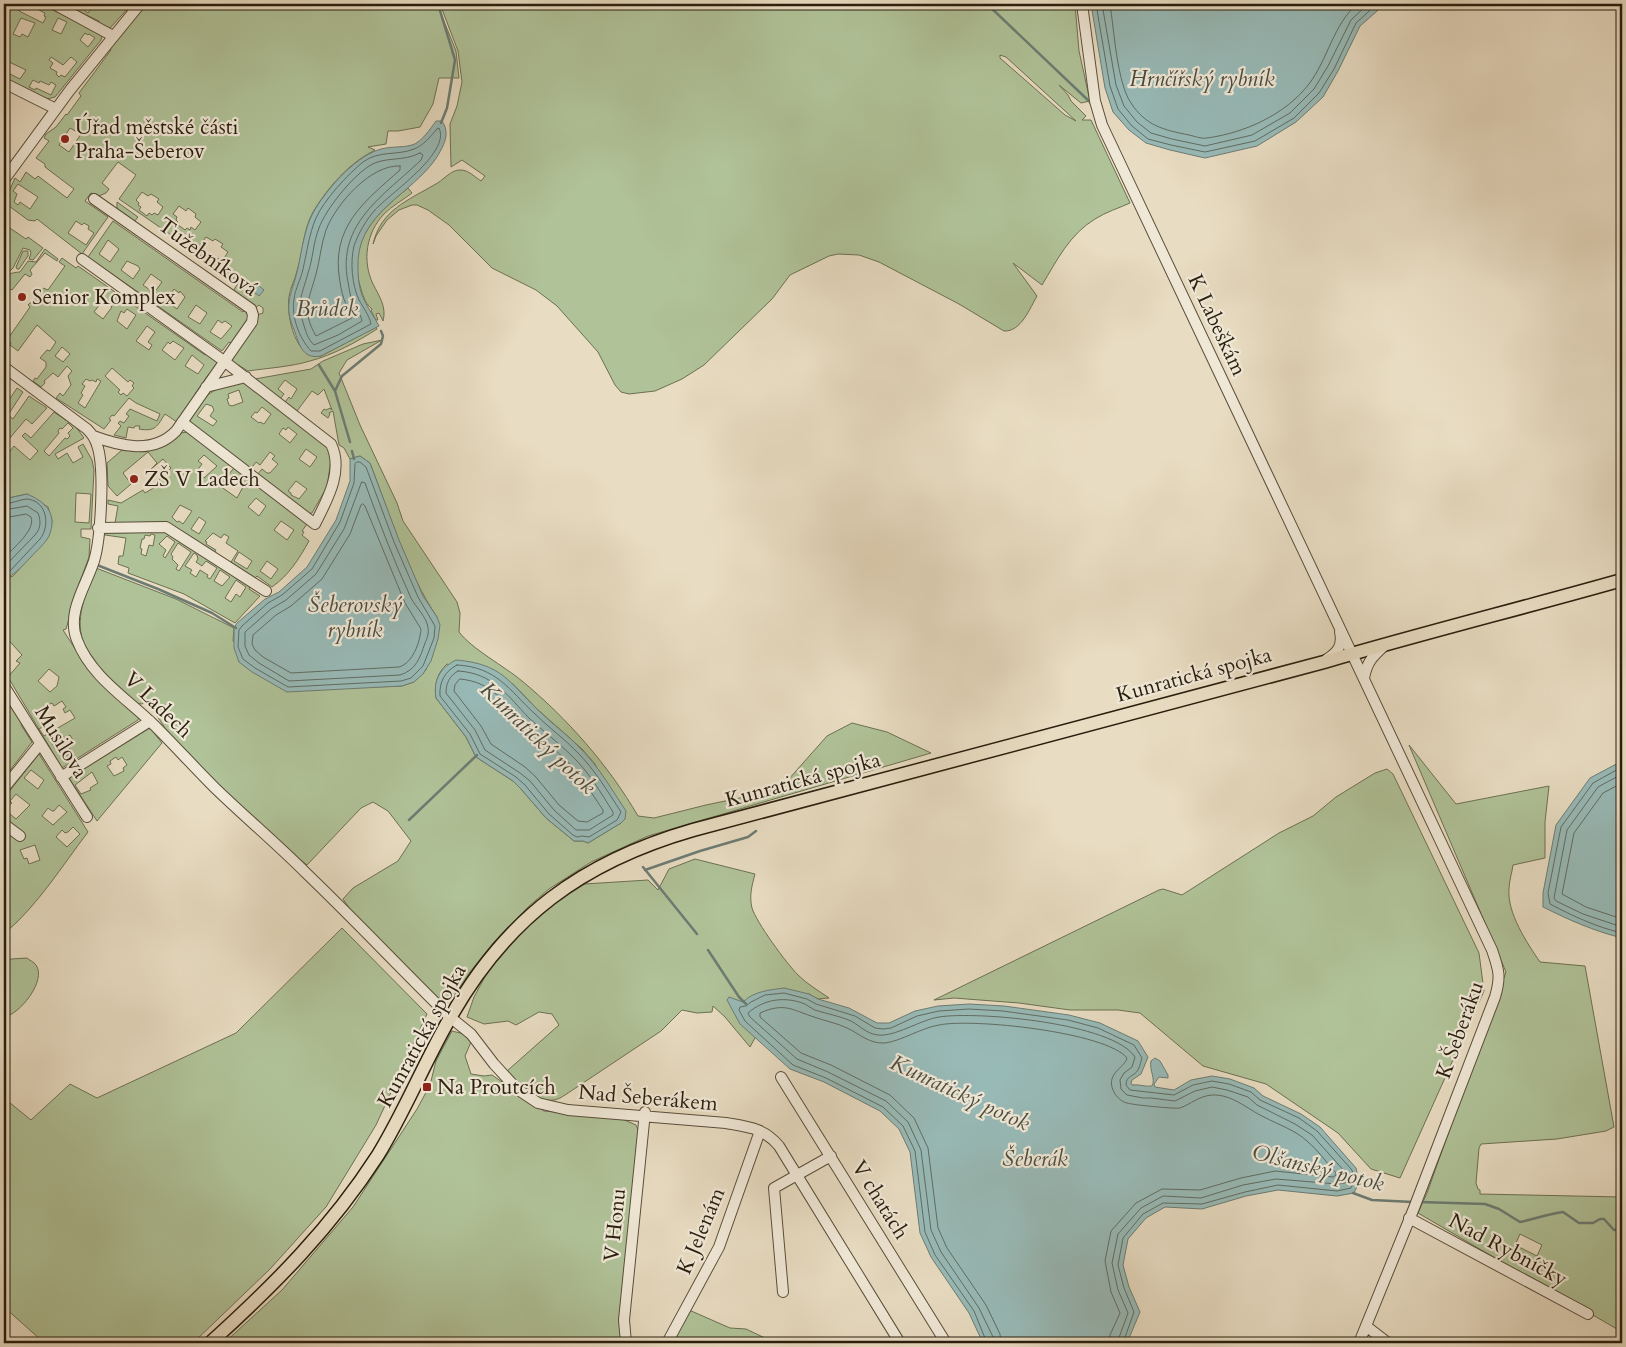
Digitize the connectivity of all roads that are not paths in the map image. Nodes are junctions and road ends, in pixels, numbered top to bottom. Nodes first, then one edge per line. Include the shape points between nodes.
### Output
1 (57, 4) edge
2 (140, 4) edge
3 (1082, 4) edge
4 (113, 36) junction
5 (4, 83) edge
6 (56, 109) junction
7 (4, 180) edge
8 (94, 199) dead end
9 (82, 259) dead end
10 (224, 361) junction
11 (4, 367) edge
12 (246, 377) junction
13 (206, 387) junction
14 (182, 422) junction
15 (93, 436) junction
16 (98, 528) junction
17 (1622, 580) edge
18 (266, 591) dead end
19 (1339, 626) junction
20 (1385, 645) junction
21 (1352, 653) junction
22 (1324, 662) junction
23 (1364, 678) junction
24 (4, 686) edge
25 (150, 720) junction
26 (40, 744) junction
27 (61, 777) junction
28 (4, 788) edge
29 (87, 817) dead end
30 (4, 824) edge
31 (20, 836) dead end
32 (450, 1017) junction
33 (781, 1077) dead end
34 (645, 1114) junction
35 (760, 1130) junction
36 (831, 1156) junction
37 (797, 1175) junction
38 (1413, 1209) junction
39 (783, 1292) dead end
40 (1588, 1314) dead end
41 (1366, 1326) junction
42 (210, 1343) edge
43 (626, 1343) edge
44 (667, 1343) edge
45 (900, 1343) edge
46 (946, 1343) edge
47 (1359, 1343) edge
48 (1388, 1343) edge

1 - 4 street
2 - 4 street
3 - 19 street, K Labeškám via 1095,101 1102,125
4 - 6 street
5 - 6 street
6 - 7 street
8 - 10 street, Tužebníková via 251,309 252,322
9 - 10 street
10 - 12 street
10 - 13 street
11 - 15 street via 78,421
12 - 13 street
12 - 14 street via 331,444 336,454 333,485 315,524
13 - 14 street
14 - 15 street via 165,441 147,446
15 - 16 street, V Ladech via 101,468
16 - 18 street via 166,527
16 - 25 street, V Ladech via 94,562 75,616 77,640 100,676
17 - 20 main road, Kunratická spojka
19 - 21 street, K Labeškám
19 - 22 street via 1340,647
20 - 21 main road, Kunratická spojka
20 - 23 street via 1372,657
21 - 22 main road, Kunratická spojka
21 - 23 street, K Šeberáku
22 - 32 main road, Kunratická spojka via 642,846 577,879 531,914 494,953
23 - 38 street, K Šeberáku via 1500,971 1495,997
24 - 26 street, Musilova
25 - 27 street
25 - 32 street, V Ladech via 215,788 306,873
26 - 27 street, Musilova
26 - 28 street
27 - 29 street, Musilova
30 - 31 street
32 - 34 street, Nad Šeberákem via 471,1034 505,1078 531,1100 568,1110
32 - 42 main road, Kunratická spojka via 389,1136 342,1207 295,1261
33 - 36 street, V chatách
34 - 35 street, Nad Šeberákem
34 - 43 street, V Honu via 624,1320
35 - 37 street, Nad Šeberákem via 779,1146
35 - 44 street, K Jelenám via 719,1247
36 - 37 street
36 - 46 street, V chatách
37 - 39 street via 774,1188
37 - 45 street, Nad Šeberákem
38 - 40 street, Nad Rybníčky
38 - 41 street, K Šeberáku
41 - 47 street, K Šeberáku
41 - 48 street

